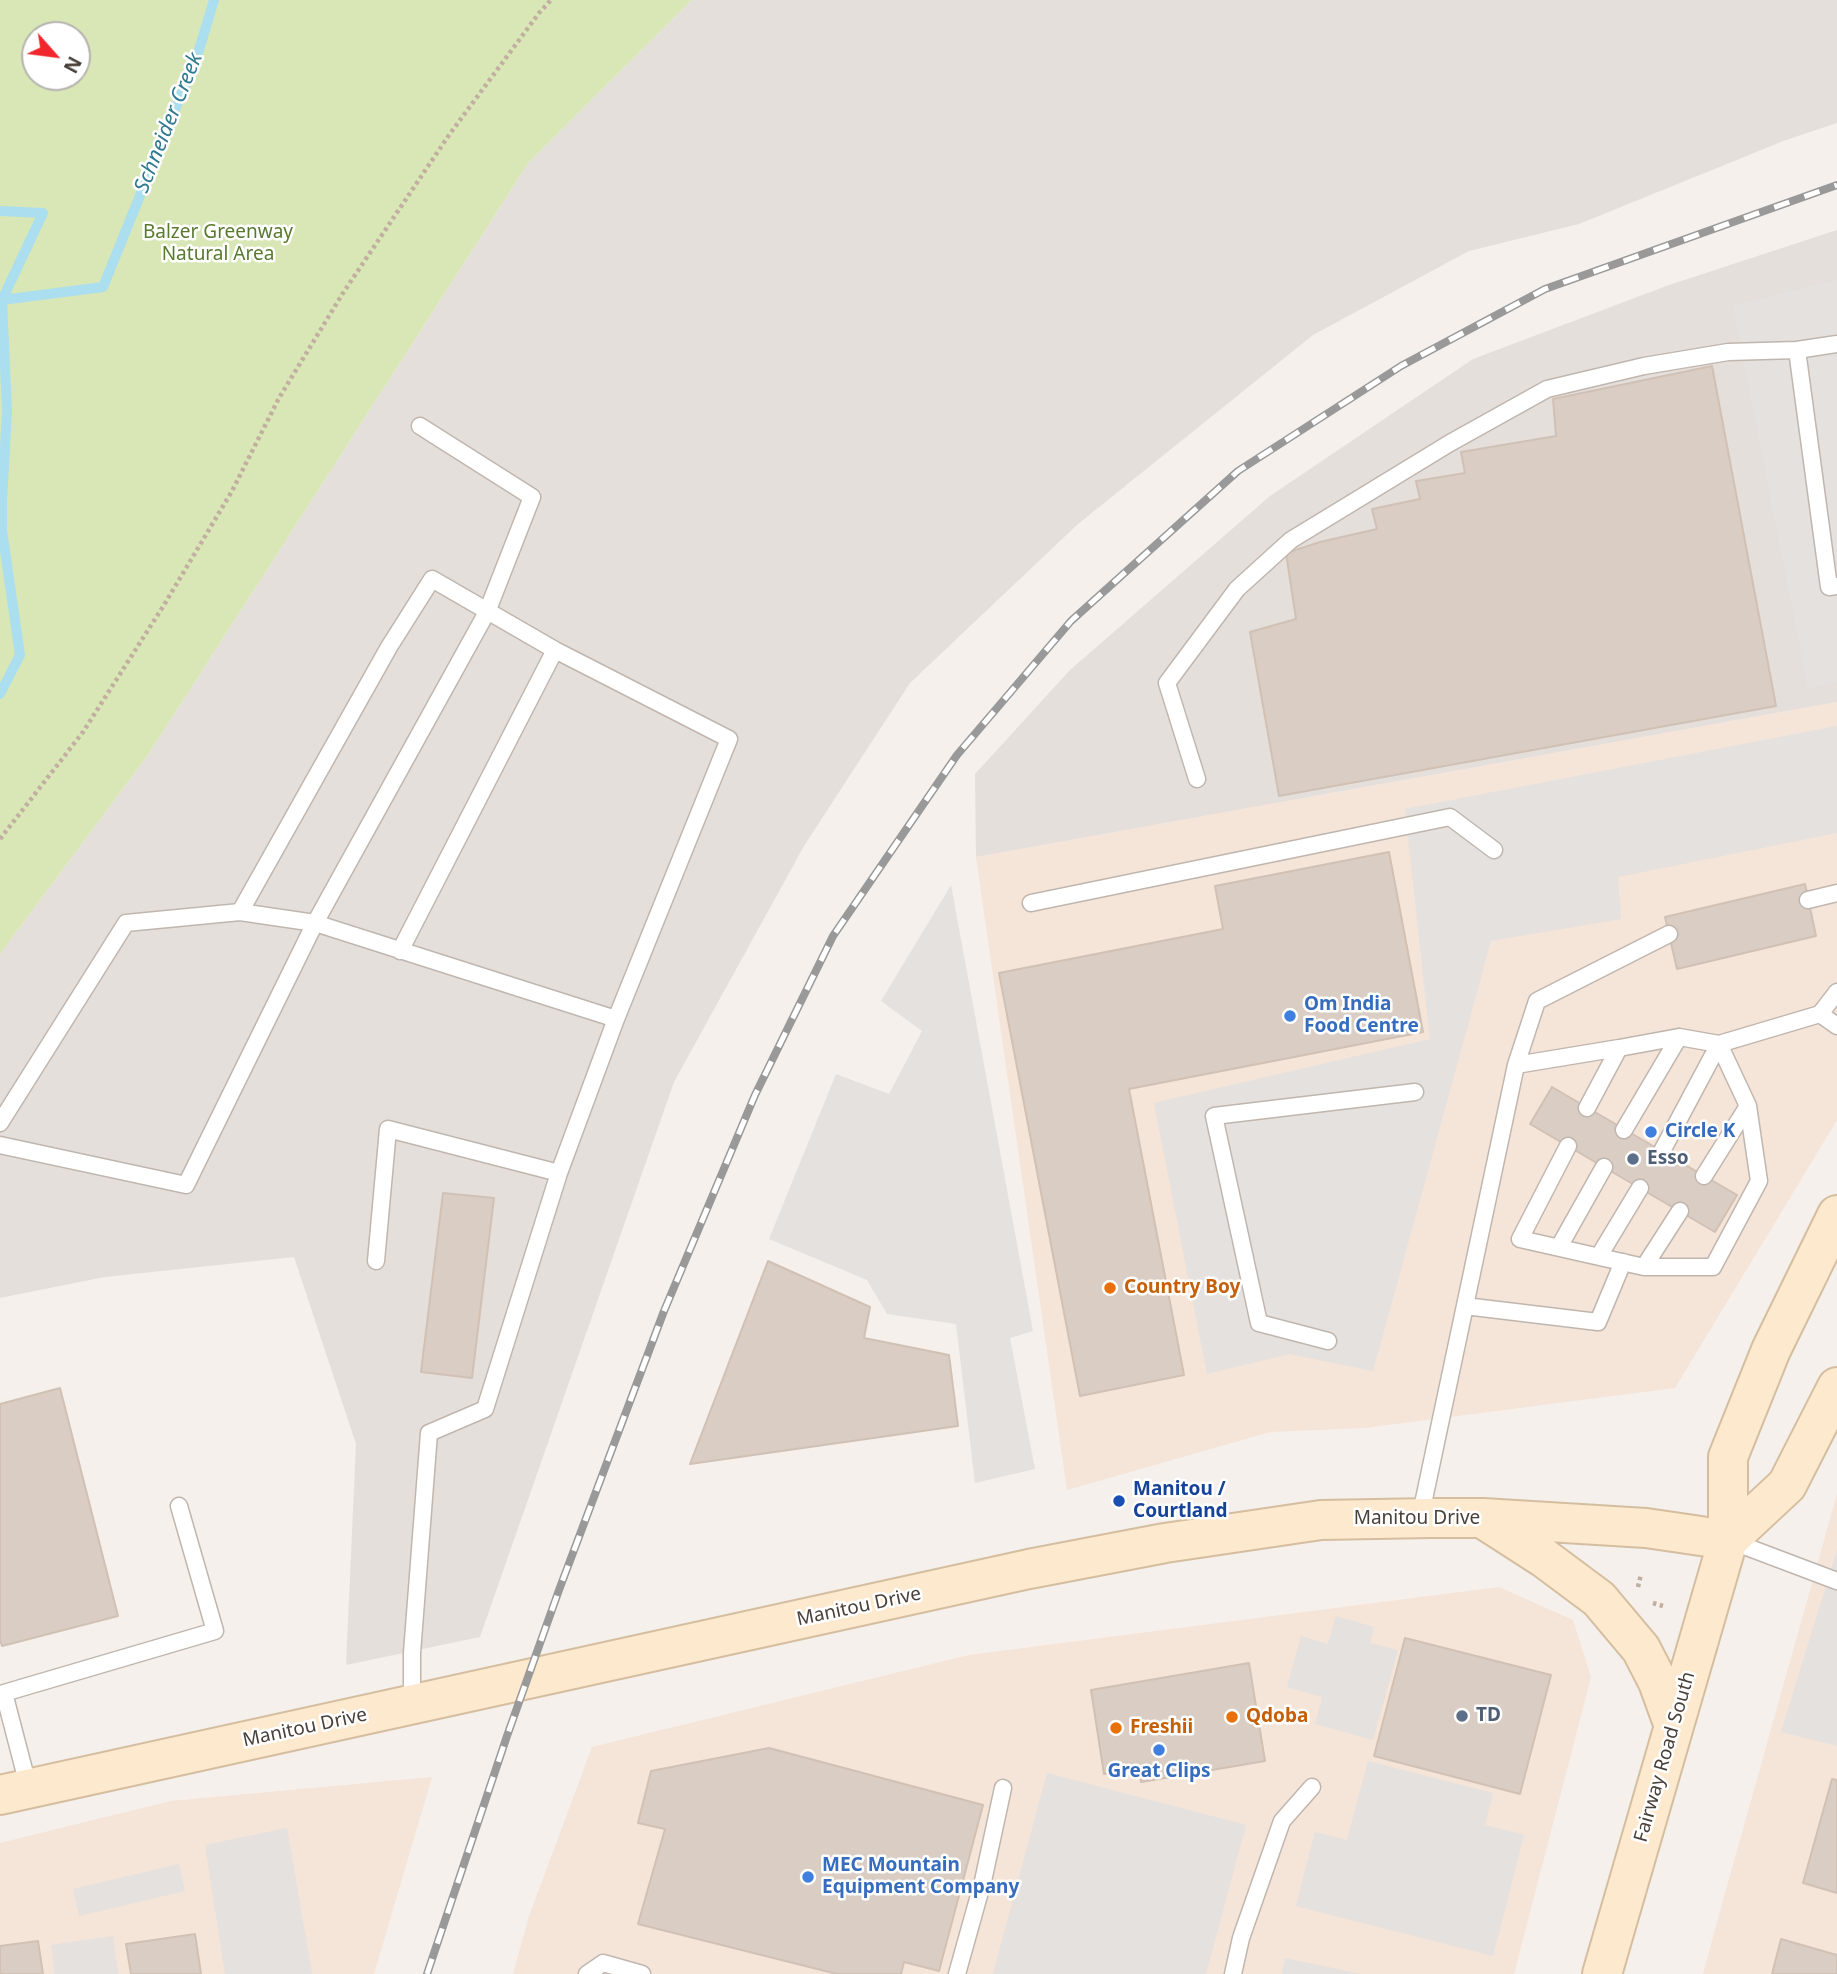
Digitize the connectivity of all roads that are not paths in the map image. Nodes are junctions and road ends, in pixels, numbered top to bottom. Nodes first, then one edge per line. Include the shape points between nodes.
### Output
1 (1837, 344) edge
2 (1797, 350) junction
3 (420, 426) dead end
4 (1837, 586) edge
5 (487, 612) junction
6 (555, 650) junction
7 (1197, 779) dead end
8 (1494, 850) dead end
9 (1837, 893) edge
10 (1808, 900) dead end
11 (1031, 903) dead end
12 (240, 912) junction
13 (315, 923) junction
14 (1669, 934) dead end
15 (400, 951) junction
16 (1837, 992) edge
17 (1820, 1014) junction
18 (616, 1018) junction
19 (1837, 1026) edge
20 (1679, 1037) junction
21 (1719, 1044) junction
22 (1619, 1048) junction
23 (1516, 1065) junction
24 (1415, 1092) dead end
25 (1748, 1106) junction
26 (1587, 1108) dead end
27 (0, 1123) edge
28 (1625, 1130) dead end
29 (0, 1145) edge
30 (1568, 1146) dead end
31 (1662, 1151) dead end
32 (1604, 1167) dead end
33 (559, 1173) junction
34 (1704, 1176) dead end
35 (1640, 1188) dead end
36 (1680, 1211) dead end
37 (1837, 1215) edge
38 (1559, 1247) junction
39 (1599, 1256) junction
40 (376, 1261) dead end
41 (1623, 1262) junction
42 (1644, 1267) junction
43 (1465, 1306) junction
44 (1328, 1341) dead end
45 (1837, 1387) edge
46 (179, 1506) dead end
47 (1420, 1518) junction
48 (1483, 1518) junction
49 (1728, 1540) junction
50 (1837, 1581) edge
51 (2, 1693) edge
52 (412, 1704) junction
53 (1674, 1726) junction
54 (1312, 1787) dead end
55 (1003, 1788) dead end
56 (15, 1792) edge
57 (587, 1974) edge
58 (642, 1974) edge
59 (957, 1974) edge
60 (1233, 1974) edge
61 (1602, 1974) edge

1 - 2 lane
2 - 4 lane via 1829,587
2 - 7 lane via 1728,352 1547,389 1291,540 1237,589 1167,683
3 - 5 lane via 532,497
5 - 6 lane
5 - 12 lane via 432,579
5 - 13 lane
6 - 15 lane
6 - 18 lane via 729,739
8 - 11 lane via 1450,817
9 - 10 lane
12 - 13 lane
12 - 27 lane via 126,923
13 - 15 lane
13 - 29 lane via 186,1185
14 - 23 lane via 1537,1001
15 - 18 lane
16 - 17 lane
17 - 19 lane
17 - 21 lane
18 - 33 lane
20 - 21 lane
20 - 22 lane
20 - 28 lane
21 - 25 lane
21 - 31 lane
22 - 23 lane
22 - 26 lane
23 - 43 lane
24 - 44 lane via 1214,1116 1259,1323
25 - 34 lane
25 - 42 lane via 1759,1181 1713,1267
30 - 38 lane via 1520,1239
32 - 38 lane
33 - 40 lane via 388,1129
33 - 52 lane via 485,1409 429,1433
35 - 39 lane
36 - 42 lane
37 - 49 main road via 1771,1350 1728,1457
38 - 39 lane
39 - 41 lane
41 - 42 lane
41 - 43 lane via 1598,1322
43 - 47 lane
45 - 49 main road via 1787,1485
46 - 51 lane via 215,1631
47 - 48 main road, Manitou Drive
47 - 52 main road, Manitou Drive via 1321,1520 1165,1543
48 - 49 main road, Manitou Drive via 1646,1528
48 - 53 main road via 1599,1599 1640,1649
49 - 50 lane
49 - 53 main road, Fairway Road South
51 - 56 lane
52 - 56 main road, Manitou Drive
53 - 61 main road, Fairway Road South
54 - 60 lane via 1282,1821
55 - 59 lane
57 - 58 lane via 603,1963

